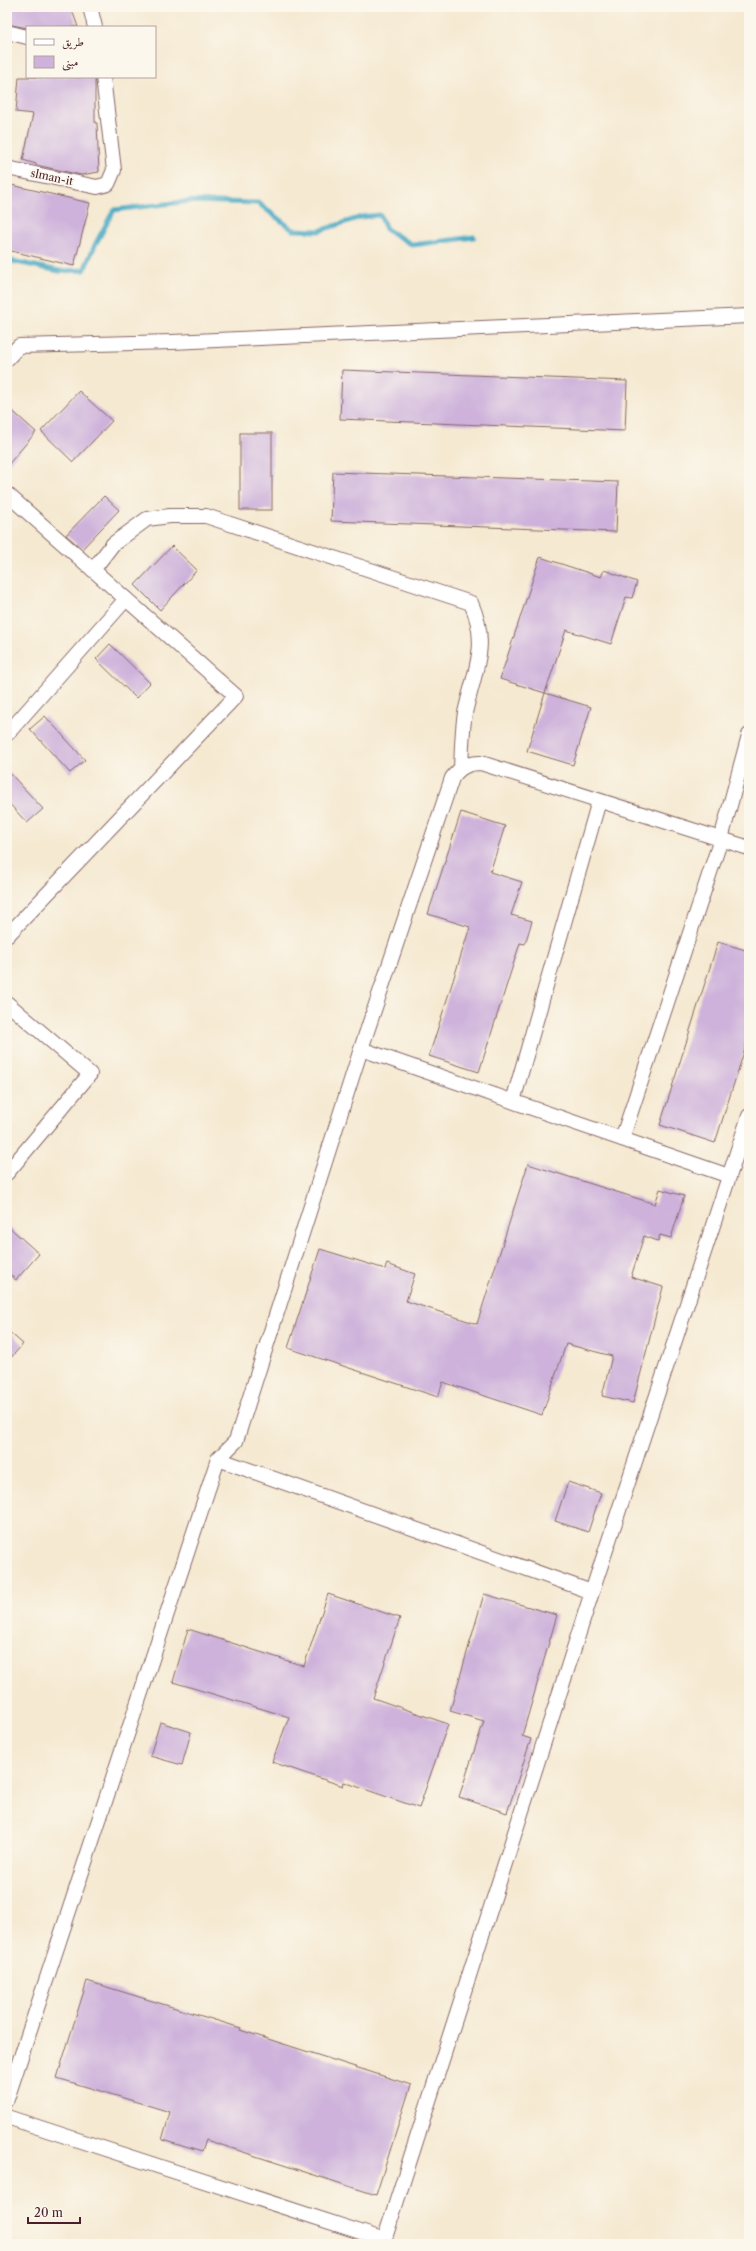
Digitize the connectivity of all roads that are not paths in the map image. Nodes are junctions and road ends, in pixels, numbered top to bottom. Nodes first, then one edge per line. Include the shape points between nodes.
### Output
1 (90, 7) edge
2 (95, 26) edge
3 (7, 32) edge
4 (26, 37) edge
5 (103, 78) edge
6 (7, 168) edge
7 (749, 316) edge
8 (7, 359) edge
9 (7, 494) edge
10 (93, 570) junction
11 (126, 599) junction
12 (7, 734) edge
13 (749, 735) edge
14 (461, 768) junction
15 (599, 801) junction
16 (721, 839) junction
17 (749, 848) edge
18 (7, 936) edge
19 (7, 1003) edge
20 (361, 1049) junction
21 (513, 1101) junction
22 (749, 1116) edge
23 (622, 1139) junction
24 (7, 1173) edge
25 (729, 1176) junction
26 (218, 1459) junction
27 (592, 1592) junction
28 (7, 2099) edge
29 (7, 2117) edge
30 (384, 2242) edge

1 - 2 street
3 - 4 street
5 - 6 street, slman-it via 114,170 108,184 97,187
7 - 8 street via 172,342 19,346
9 - 10 street
10 - 11 street
10 - 14 street via 113,544 146,520 170,516 206,516 471,603 478,619 481,641 465,714
11 - 12 street
11 - 18 street via 236,696
13 - 16 street
14 - 15 street via 467,764 480,763
14 - 20 street via 452,778
15 - 16 street
15 - 21 street
16 - 17 street
16 - 23 street
19 - 24 street via 90,1074
20 - 21 street
20 - 26 street via 236,1441
21 - 23 street
22 - 25 street
23 - 25 street
25 - 27 street
26 - 27 street
26 - 28 street
27 - 30 street
29 - 30 street

